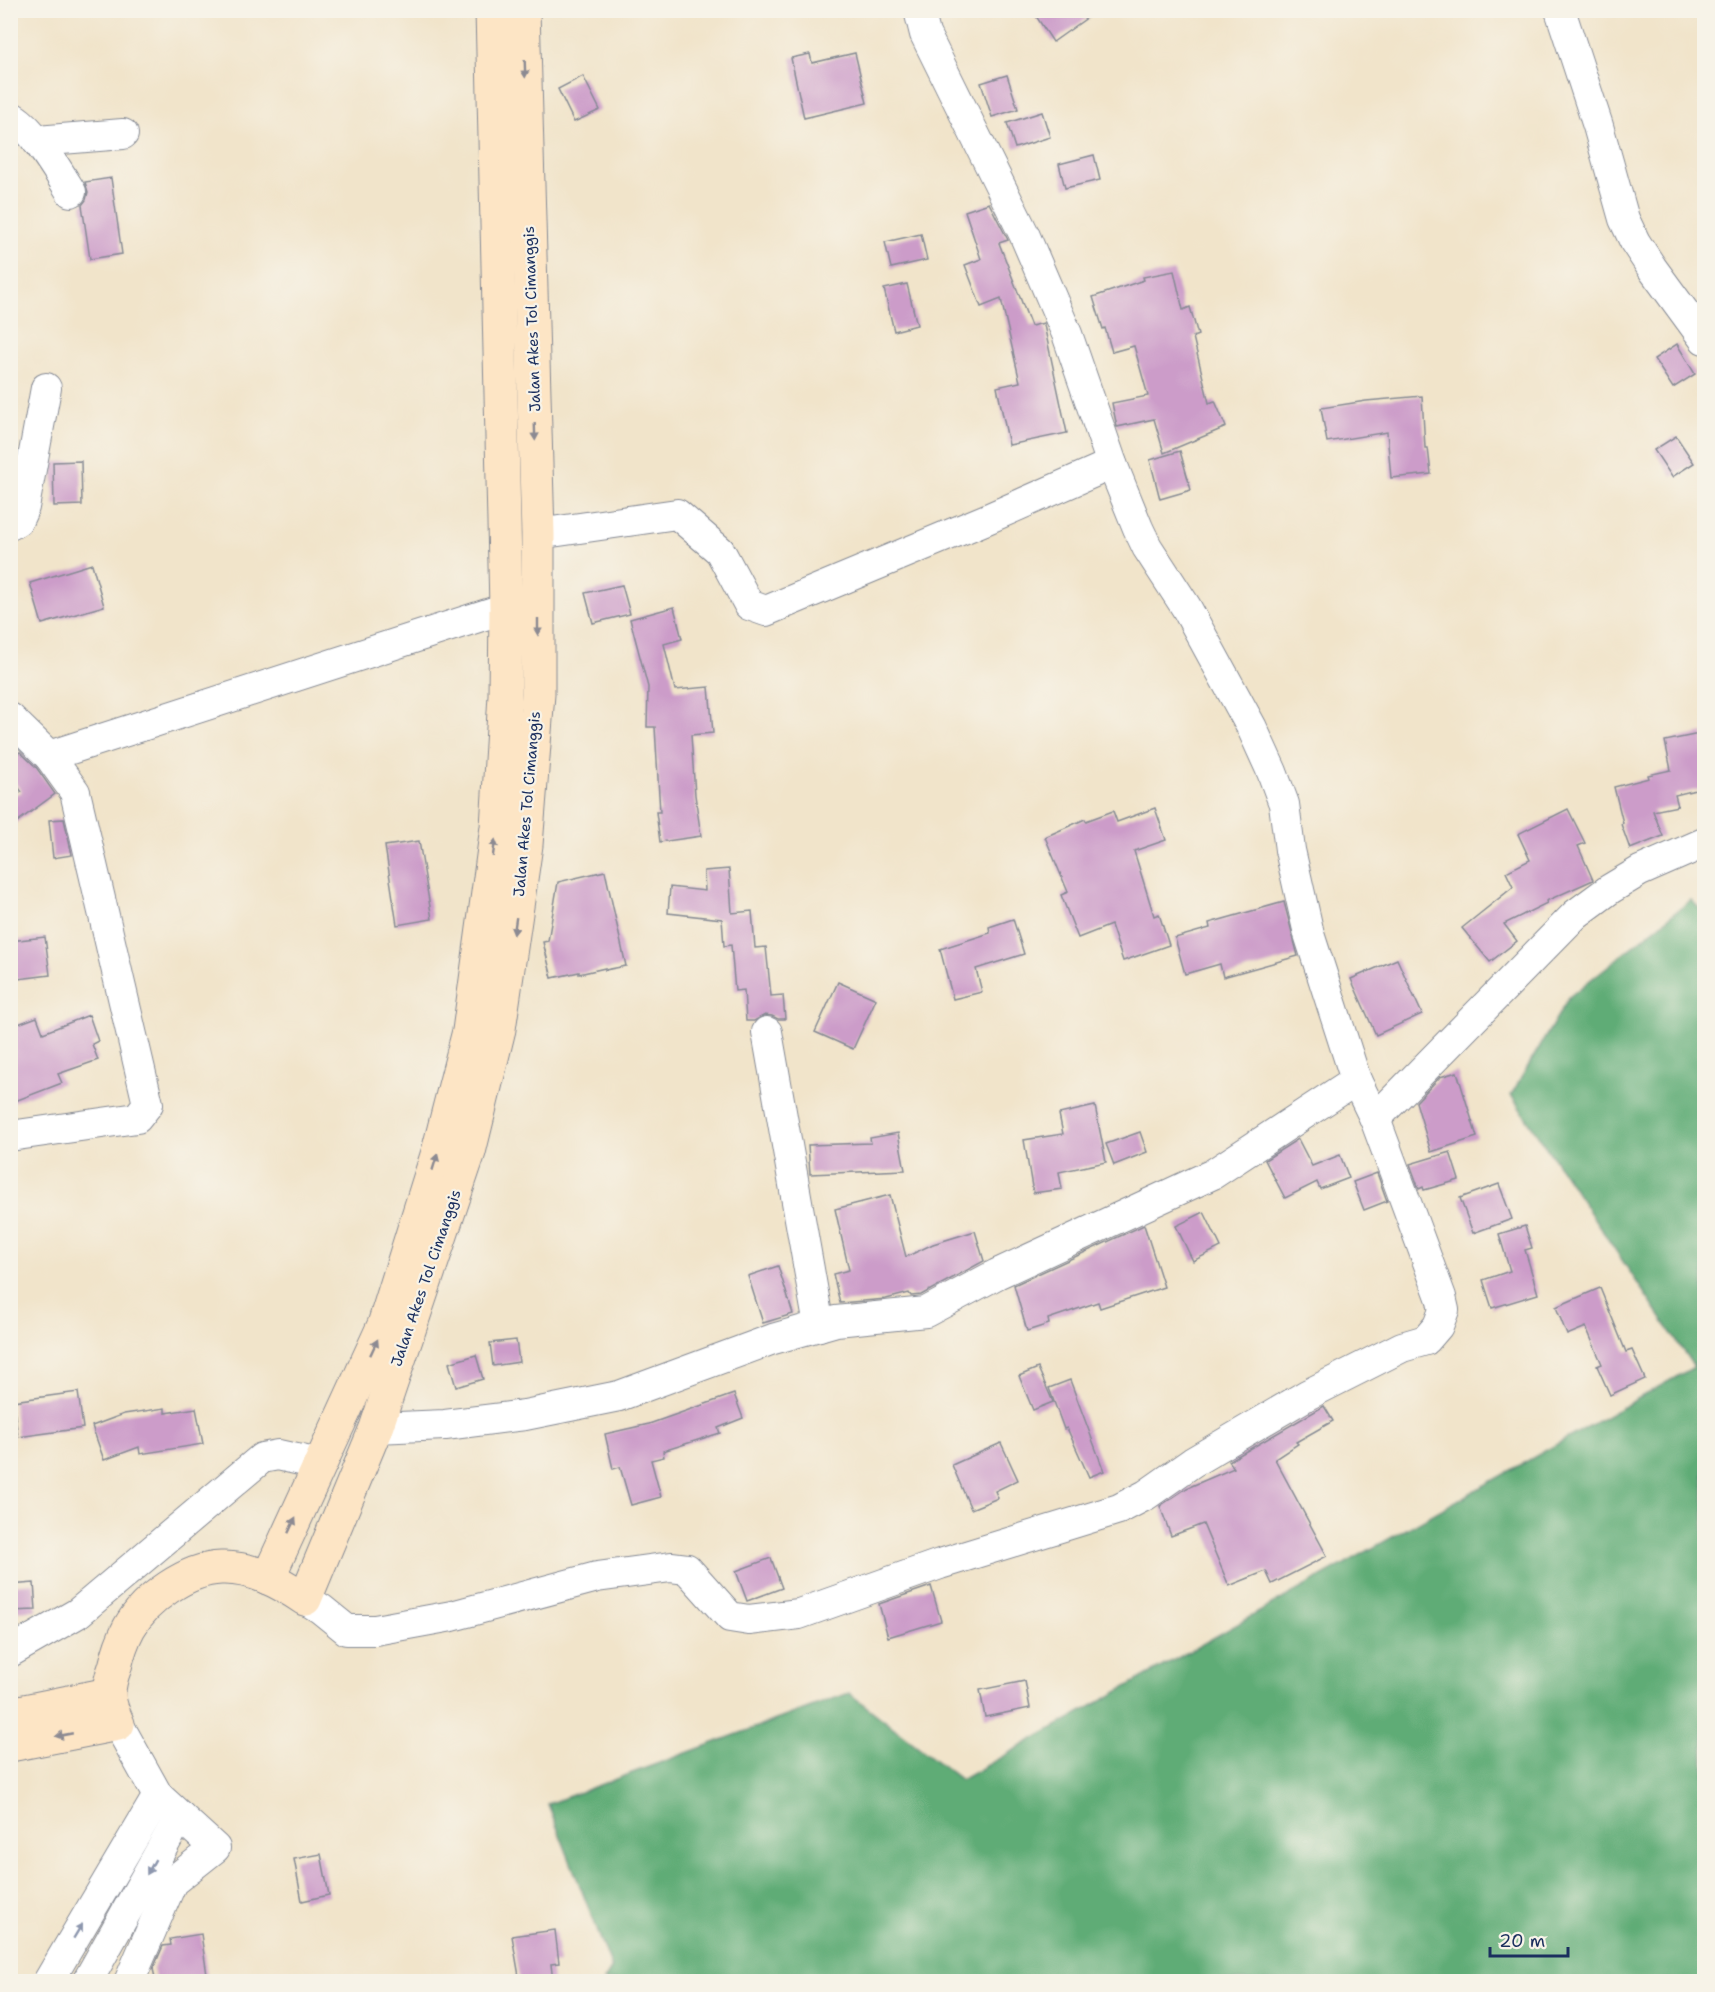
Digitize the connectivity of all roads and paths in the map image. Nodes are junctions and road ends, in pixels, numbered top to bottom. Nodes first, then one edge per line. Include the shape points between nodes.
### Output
1 (492, 10) edge
2 (523, 10) edge
3 (919, 10) edge
4 (1560, 10) edge
5 (10, 116) edge
6 (123, 134) dead end
7 (37, 141) junction
8 (71, 192) dead end
9 (1704, 339) edge
10 (46, 388) dead end
11 (1113, 464) junction
12 (10, 525) edge
13 (538, 534) junction
14 (506, 608) junction
15 (538, 694) junction
16 (506, 695) junction
17 (10, 718) edge
18 (49, 756) junction
19 (1704, 843) edge
20 (766, 1032) dead end
21 (1356, 1080) junction
22 (1375, 1119) junction
23 (10, 1136) edge
24 (819, 1326) junction
25 (376, 1428) junction
26 (320, 1464) junction
27 (268, 1578) junction
28 (305, 1599) junction
29 (10, 1652) edge
30 (114, 1709) junction
31 (10, 1714) edge
32 (10, 1745) edge
33 (158, 1796) junction
34 (180, 1816) junction
35 (48, 1982) edge
36 (87, 1982) edge
37 (129, 1982) edge

1 - 14 main road, Jalan Akes Tol Cimanggis
2 -> 13 main road, Jalan Akes Tol Cimanggis
3 - 11 street via 925,34 1024,234 1067,334
4 - 9 street via 1624,219 1652,268
5 - 7 street
6 - 7 street
7 - 8 street
10 - 12 street via 24,507 18,520
11 - 13 street via 766,610 749,605 720,551 677,514
11 - 21 street via 1147,547 1191,617 1272,772 1284,804 1309,934
13 -> 15 main road, Jalan Akes Tol Cimanggis
14 - 16 main road, Jalan Akes Tol Cimanggis
14 - 18 street
15 - 16 main road
15 -> 25 main road, Jalan Akes Tol Cimanggis via 526,845 499,1029 469,1152
26 -> 16 main road, Jalan Akes Tol Cimanggis via 384,1325 438,1152 469,1031 497,827
17 - 18 street
18 - 23 street via 75,792 148,1104 137,1118
19 - 22 street via 1640,871 1576,914
20 - 24 street
21 - 22 street
21 - 24 street via 1213,1174 997,1274 926,1312
22 - 28 street via 1441,1297 1444,1310 1438,1326 1426,1340 1402,1347 1307,1395 1119,1509 940,1564 799,1614 749,1620 730,1617 687,1569 671,1567 597,1577 453,1616 375,1630 347,1630
24 - 25 street via 619,1396 525,1415 445,1425
25 - 28 main road, Jalan Akes Tol Cimanggis
27 -> 26 main road, Jalan Akes Tol Cimanggis
26 - 29 street via 278,1455 262,1458 78,1613
27 - 28 main road
27 - 30 main road via 244,1569 219,1568 192,1574 167,1587 129,1627 118,1652
30 - 31 main road
30 -> 32 main road
30 - 33 street
33 - 34 street
35 -> 33 street
34 -> 36 street
34 - 37 street via 215,1848 172,1882

